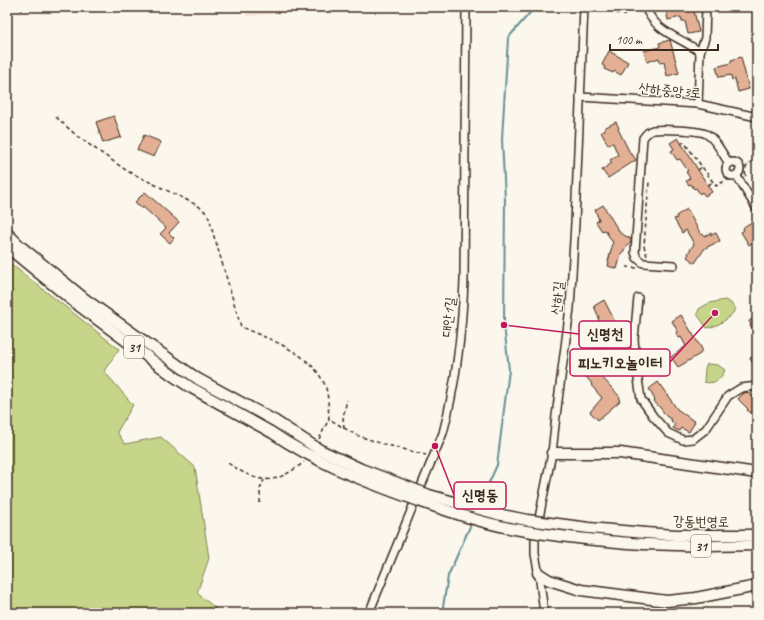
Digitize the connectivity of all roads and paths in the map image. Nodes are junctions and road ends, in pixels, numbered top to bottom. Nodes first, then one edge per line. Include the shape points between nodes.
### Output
1 (20, 7) edge
2 (466, 7) edge
3 (584, 7) edge
4 (645, 7) edge
5 (706, 7) edge
6 (23, 13) dead end
7 (700, 52) junction
8 (580, 97) junction
9 (698, 104) junction
10 (56, 117) dead end
11 (757, 117) edge
12 (681, 144) dead end
13 (757, 158) edge
14 (702, 167) junction
15 (698, 170) dead end
16 (749, 181) dead end
17 (649, 182) dead end
18 (713, 182) junction
19 (734, 183) dead end
20 (708, 185) dead end
21 (757, 209) edge
22 (7, 233) edge
23 (7, 247) edge
24 (650, 260) dead end
25 (674, 265) dead end
26 (638, 298) dead end
27 (757, 386) edge
28 (347, 400) dead end
29 (329, 419) junction
30 (344, 428) junction
31 (319, 439) dead end
32 (552, 453) junction
33 (308, 457) dead end
34 (434, 457) junction
35 (228, 462) dead end
36 (757, 473) edge
37 (264, 480) junction
38 (260, 503) dead end
39 (757, 534) edge
40 (757, 545) edge
41 (538, 572) junction
42 (757, 586) edge
43 (369, 613) edge
44 (544, 613) edge

1 - 6 path
2 - 34 street, 대안1길 via 463,305 454,384 443,433
3 - 8 street, 산하길
4 - 7 street via 658,27
5 - 7 street via 705,38
7 - 9 street
8 - 9 street, 산하중앙3로
8 - 32 street, 산하길 via 570,308
9 - 11 street, 산하중앙3로
10 - 29 path via 77,136 127,171 207,212 242,327 291,350 315,370 325,383
12 - 14 path via 684,142
13 - 16 path via 744,170
14 - 15 path
14 - 18 path
17 - 24 path via 644,246
18 - 19 path via 716,186 726,180
18 - 20 path
21 - 25 street via 736,175 727,173 730,164 706,134 653,130 646,134 643,138 635,252 643,263
22 - 39 highway, 강동번영로, bridge via 85,299 198,379 275,421 320,450 361,469 429,495 527,520 676,535
23 - 40 highway, 강동번영로 / 31, bridge via 74,302 172,375 291,446 338,470 451,512 514,529 644,544
26 - 27 street via 634,339 641,399 668,433 683,440 693,439 706,429 728,396 741,388
28 - 30 path via 343,417
29 - 30 path
29 - 31 path
30 - 34 path via 380,443
32 - 36 highway via 620,453
32 - 41 street, 산하길 via 535,538
33 - 37 path via 288,474 278,479
34 - 43 street, 대안1길
35 - 37 path
37 - 38 path via 260,490
41 - 42 highway via 549,580 581,590 667,601
41 - 44 street, 산하길

